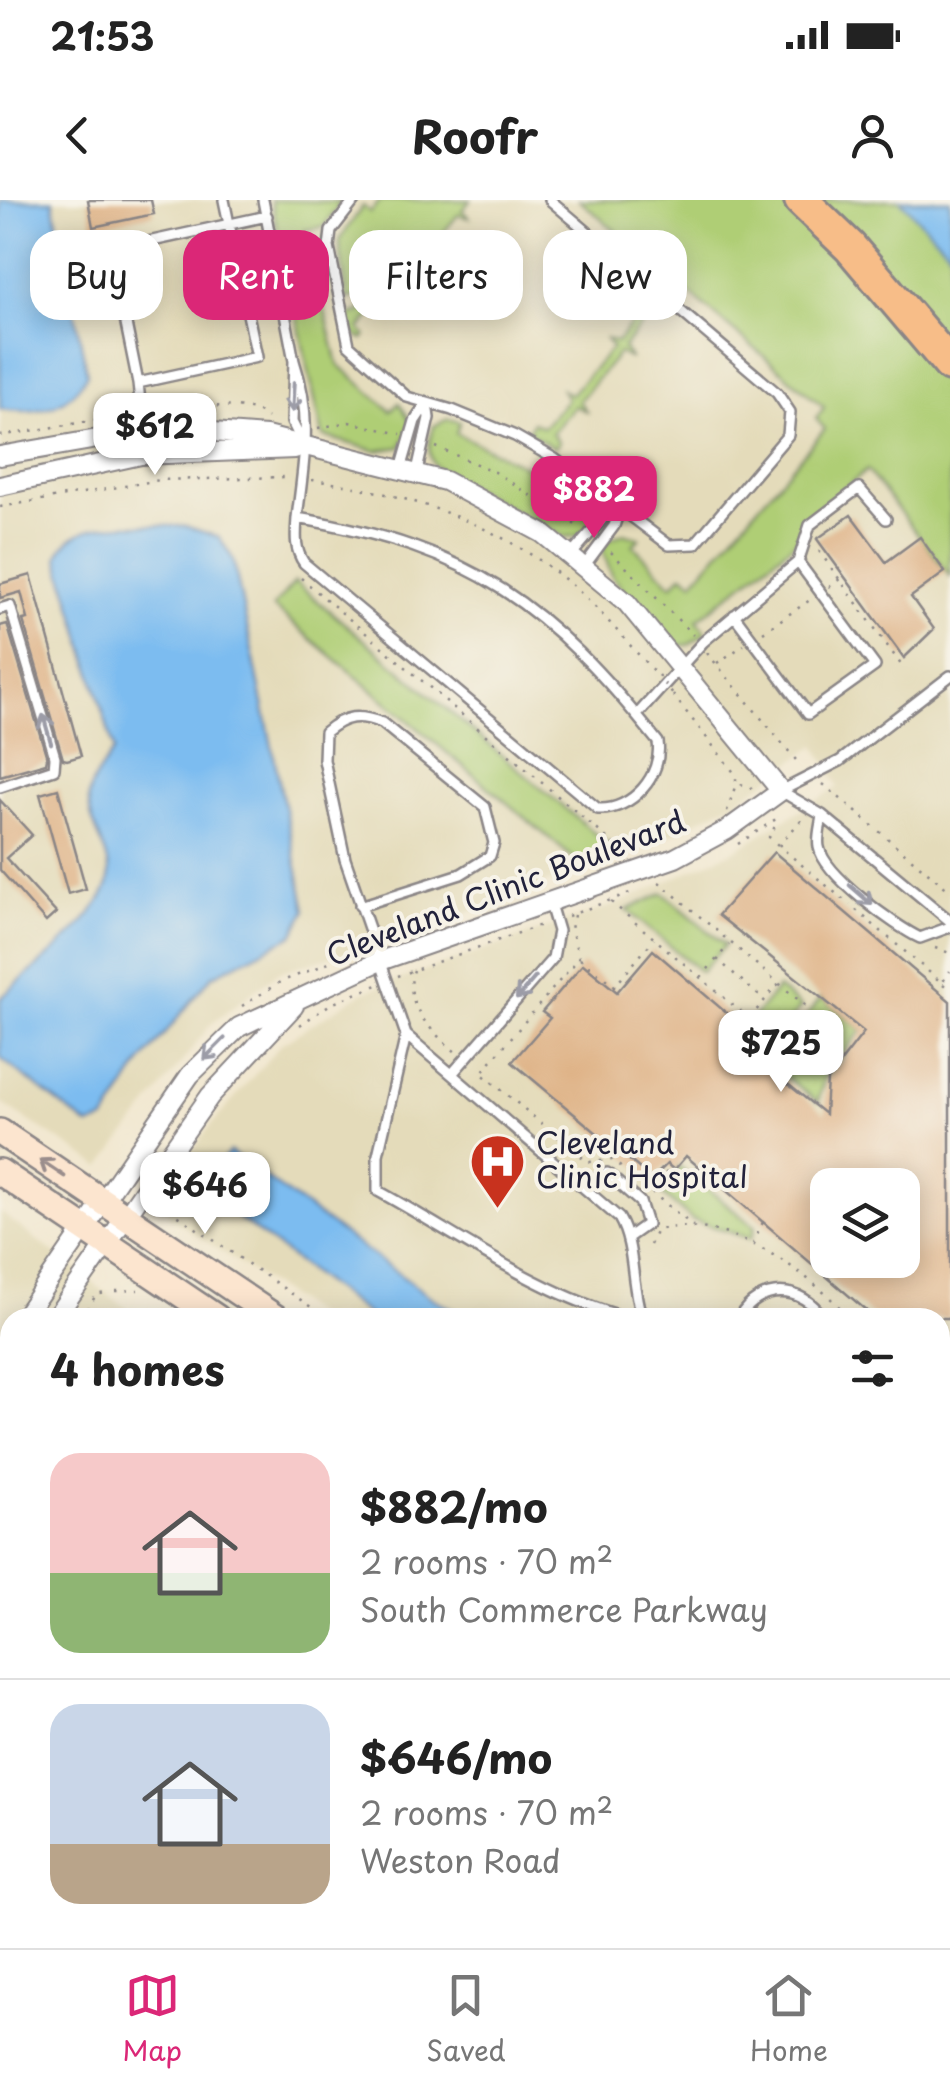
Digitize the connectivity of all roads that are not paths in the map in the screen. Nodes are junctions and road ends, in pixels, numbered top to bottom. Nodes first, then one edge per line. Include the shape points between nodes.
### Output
1 (224, 200) edge
2 (263, 200) edge
3 (355, 200) edge
4 (550, 200) edge
5 (801, 200) edge
6 (266, 216) junction
7 (230, 224) junction
8 (294, 361) junction
9 (950, 365) edge
10 (138, 383) junction
11 (427, 403) junction
12 (142, 422) junction
13 (305, 448) junction
14 (0, 456) edge
15 (409, 469) junction
16 (0, 486) edge
17 (620, 508) junction
18 (298, 518) junction
19 (886, 519) dead end
20 (578, 560) junction
21 (798, 562) junction
22 (0, 609) edge
23 (734, 616) junction
24 (682, 667) junction
25 (950, 676) edge
26 (940, 684) junction
27 (950, 692) edge
28 (637, 715) junction
29 (0, 787) edge
30 (781, 790) junction
31 (822, 815) junction
32 (360, 906) junction
33 (552, 912) junction
34 (950, 924) edge
35 (380, 962) junction
36 (298, 1002) junction
37 (406, 1034) junction
38 (452, 1074) junction
39 (0, 1132) edge
40 (0, 1172) edge
41 (581, 1186) junction
42 (104, 1202) junction
43 (127, 1218) junction
44 (83, 1228) junction
45 (630, 1236) junction
46 (106, 1243) junction
47 (29, 1308) edge
48 (63, 1308) edge
49 (202, 1308) edge
50 (261, 1308) edge
51 (593, 1308) edge
52 (640, 1308) edge
53 (747, 1308) edge
54 (816, 1308) edge

1 - 7 lane
2 - 6 lane
3 - 11 lane via 331,230 328,248 349,346 407,397
4 - 17 lane via 777,392 790,412 788,435 695,544 669,545
5 - 9 highway
6 - 7 lane
6 - 8 lane
7 - 10 lane via 257,357
7 - 10 lane via 111,250
8 - 13 lane via 306,399
8 -> 13 lane via 294,426
10 - 12 lane
11 - 15 lane via 423,442
11 - 15 lane via 410,438
11 - 17 lane via 515,436
12 - 13 street via 266,436
12 - 14 street
13 - 15 street
13 - 16 street via 141,455
13 - 18 lane
15 - 20 street via 510,514
17 - 20 lane via 600,544
17 - 20 lane via 589,534
18 - 28 lane via 411,543 508,591 552,625
18 - 28 lane via 296,543 304,563 598,809 627,802 658,767 658,742
19 - 21 lane via 859,488 810,526
20 - 24 street via 627,603
21 - 23 lane
21 - 23 lane via 875,666 808,714
29 -> 22 lane via 54,769 55,757 10,606
23 - 24 lane
24 - 28 lane
24 - 30 street
25 - 26 lane
26 - 27 lane
26 - 30 lane via 814,776
30 - 31 lane
30 - 33 street, Cleveland Clinic Boulevard via 700,846
31 - 34 lane
31 -> 34 lane via 818,845 835,873 898,928 920,938
32 - 32 lane via 461,874 490,856 494,844 484,808 382,723 363,716 340,719 322,744
32 - 35 lane
33 - 35 street, Cleveland Clinic Boulevard
33 -> 38 lane via 558,940 553,958
35 - 36 street, Cleveland Clinic Boulevard
35 - 37 lane
36 -> 42 street, Cleveland Clinic Boulevard via 238,1027 206,1058
36 - 43 street, Cleveland Clinic Boulevard via 210,1096
37 - 38 lane
37 - 51 lane via 378,1154 378,1190
38 - 41 lane
42 -> 39 main road
40 - 44 main road
41 - 45 lane
41 - 45 lane via 607,1173 640,1202 648,1224
42 - 43 main road
42 - 44 street, Cleveland Clinic Boulevard
43 - 46 street, Cleveland Clinic Boulevard
43 - 50 main road
44 - 46 main road
44 - 47 street, Cleveland Clinic Boulevard
45 - 52 lane
46 - 48 street, Cleveland Clinic Boulevard
46 - 49 main road
53 - 54 lane via 783,1291

